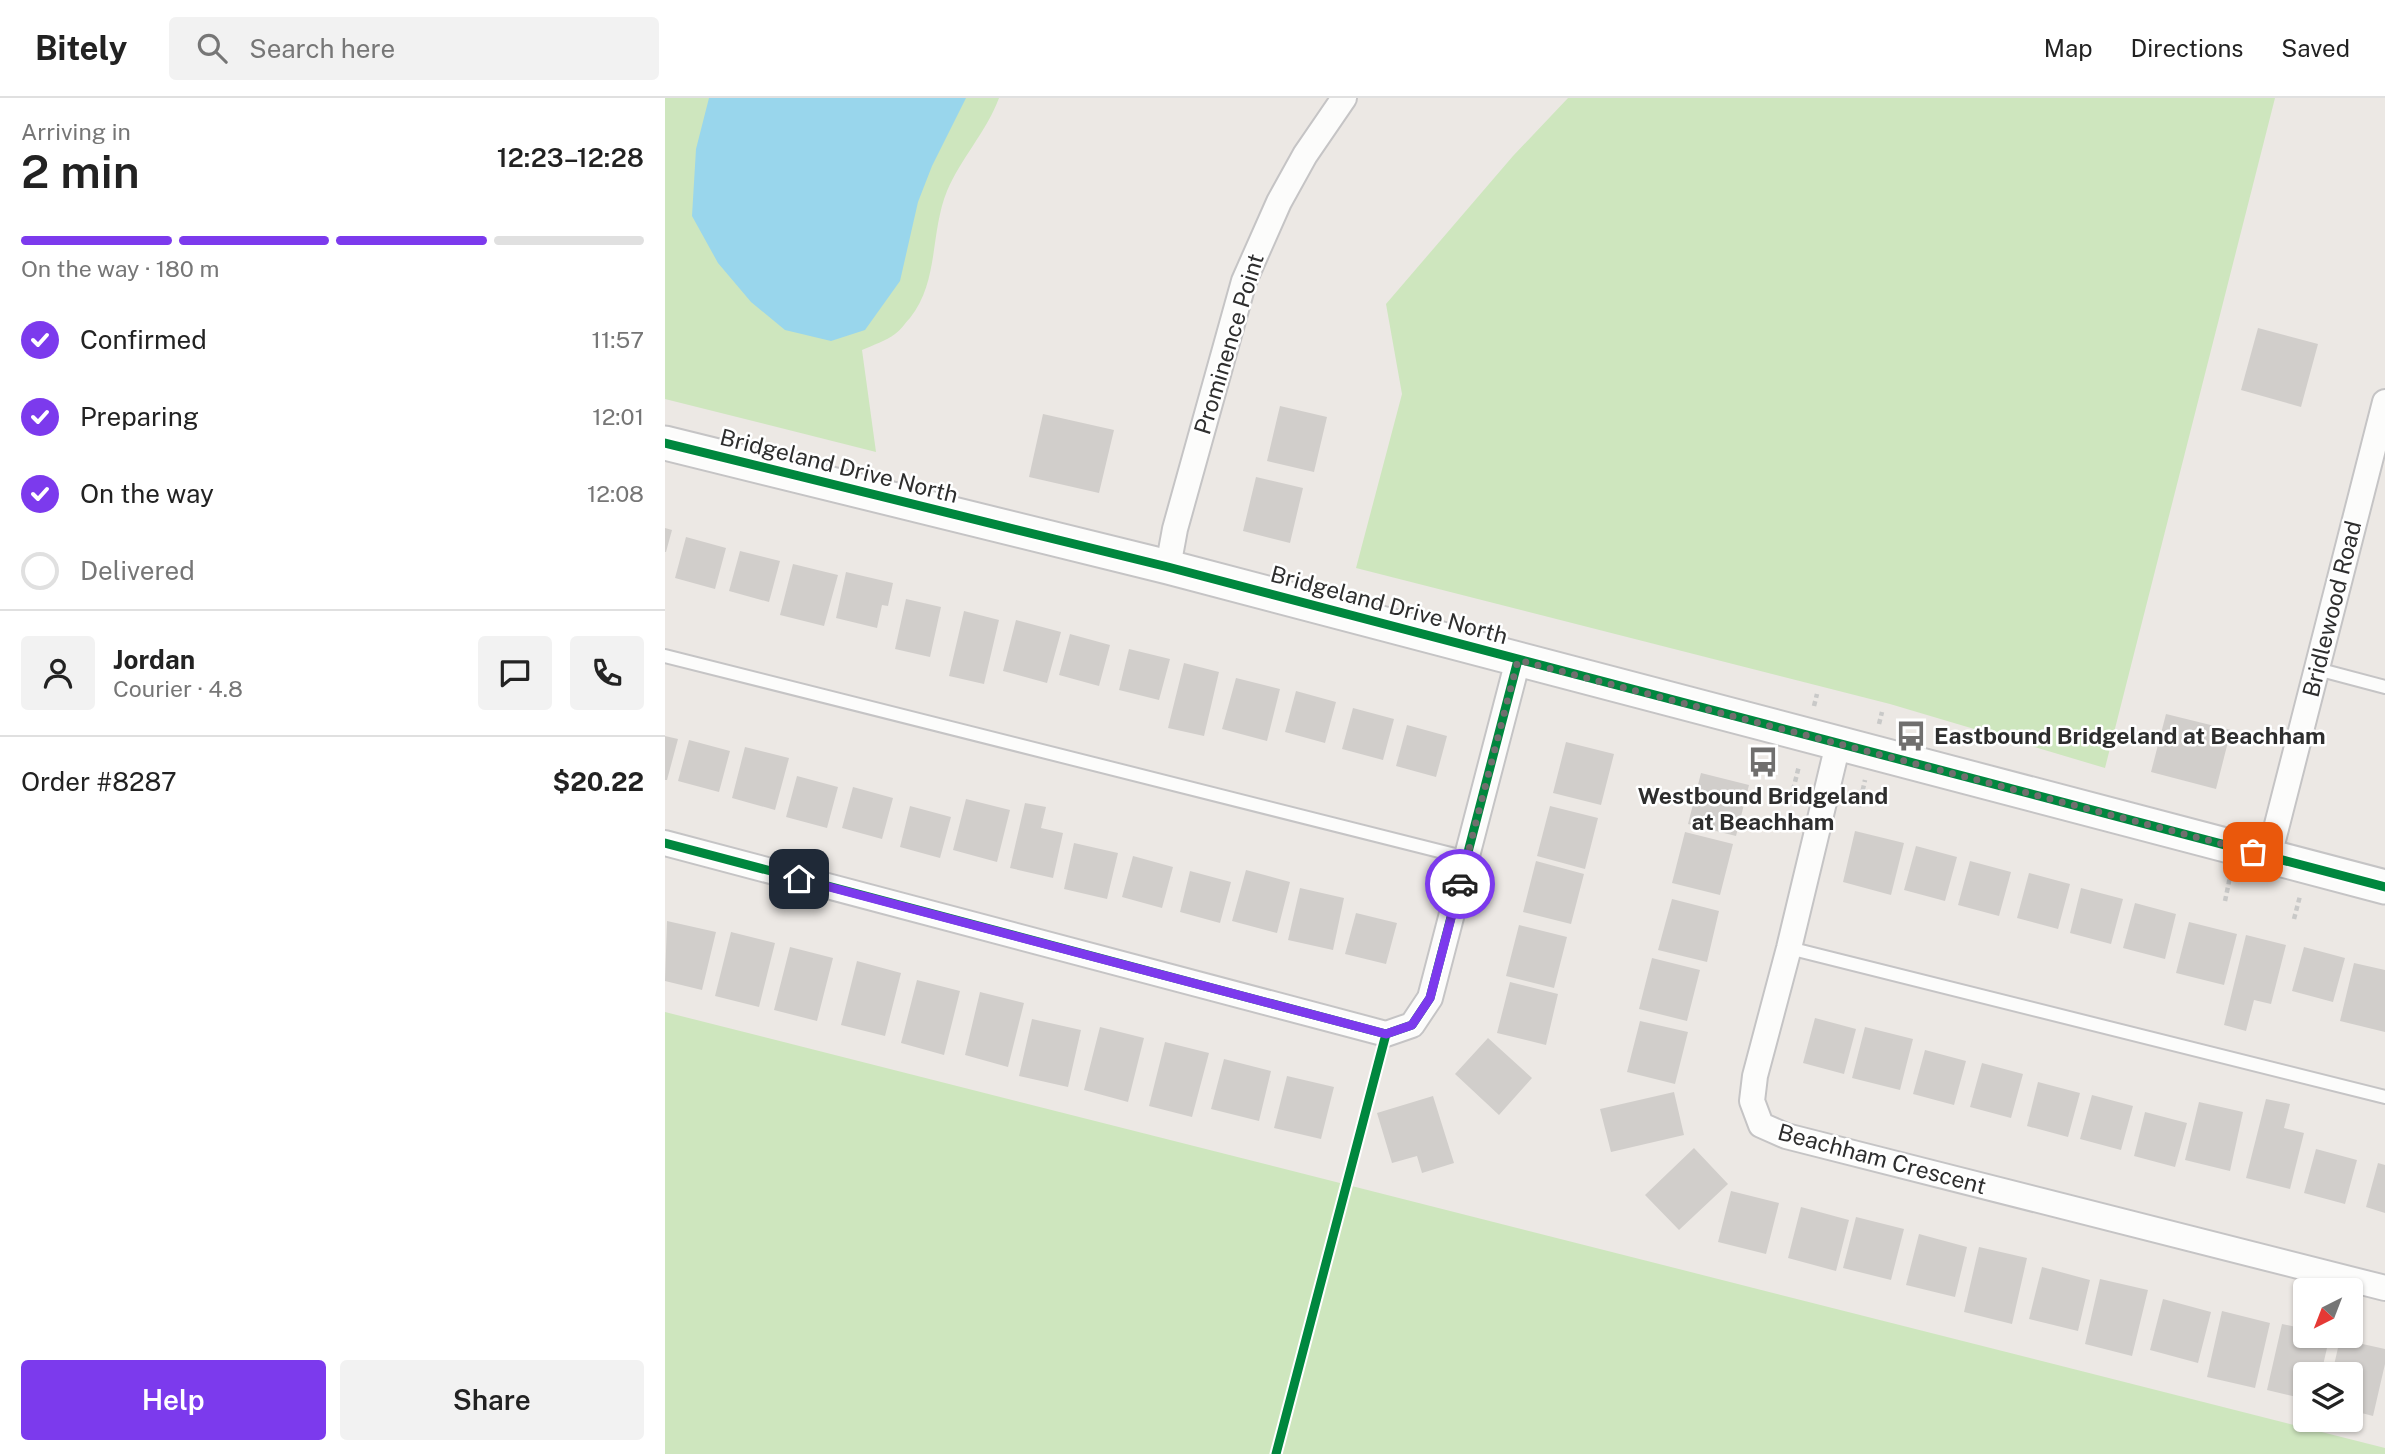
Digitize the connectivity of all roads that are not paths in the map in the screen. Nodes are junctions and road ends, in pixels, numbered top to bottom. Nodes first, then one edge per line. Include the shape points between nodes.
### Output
1 (1344, 98) edge
2 (2385, 402) edge
3 (665, 443) edge
4 (2374, 492) edge
5 (1168, 567) junction
6 (665, 656) edge
7 (1518, 660) junction
8 (2317, 669) junction
9 (2385, 687) edge
10 (1838, 744) junction
11 (665, 843) edge
12 (2269, 856) junction
13 (1467, 858) junction
14 (2385, 887) edge
15 (1789, 948) junction
16 (2385, 1097) edge
17 (2385, 1288) edge

1 - 5 street, Prominence Point via 1279,202 1244,281
2 - 4 street, Bridlewood Road
3 - 5 street, Bridgeland Drive North
4 - 8 street, Bridlewood Road
5 - 7 street, Bridgeland Drive North
6 - 13 lane
7 - 10 street, Bridgeland Drive North
7 - 13 street
8 - 9 lane
8 - 12 street, Bridlewood Road
10 - 12 street, Bridgeland Drive North
10 - 15 street, Beachham Crescent
11 - 13 street via 1386,1034 1412,1025 1430,998
12 - 14 street, Bridgeland Drive North
15 - 16 lane
15 - 17 street, Beachham Crescent via 1755,1076 1752,1101 1762,1125 1786,1136

